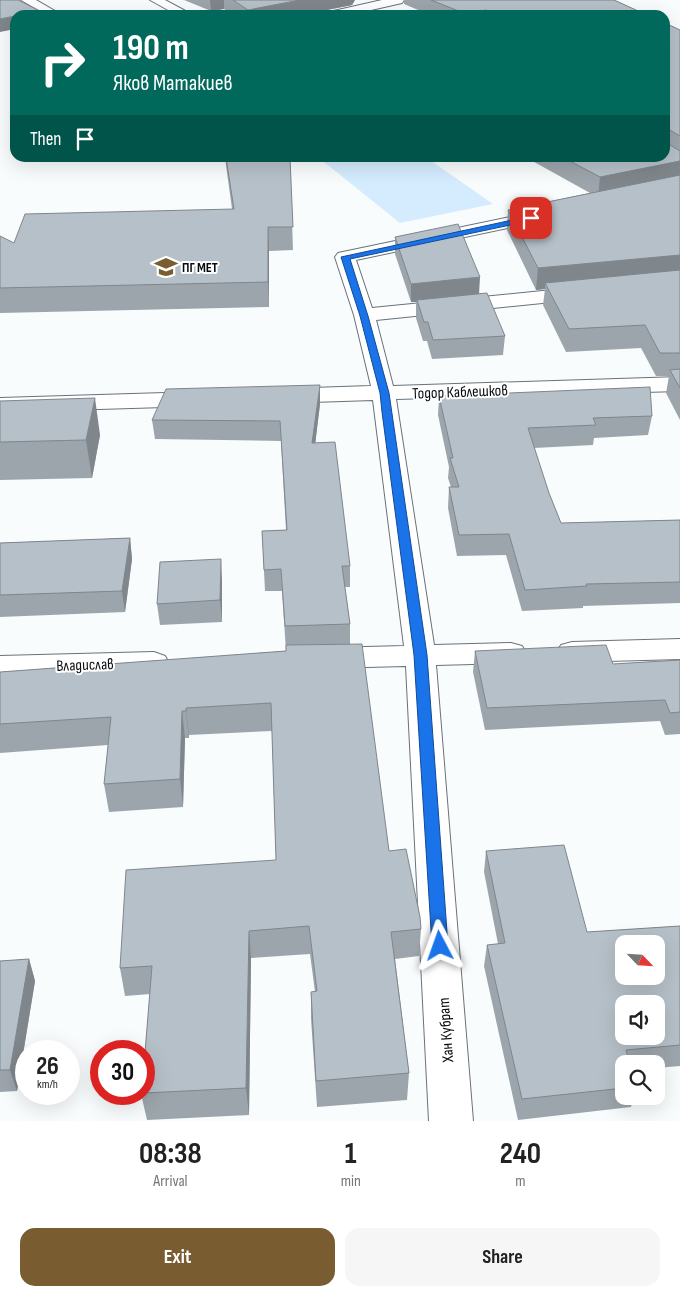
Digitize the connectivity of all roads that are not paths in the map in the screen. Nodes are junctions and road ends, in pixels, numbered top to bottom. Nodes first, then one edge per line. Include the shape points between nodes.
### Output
1 (27, 0) edge
2 (156, 0) edge
3 (392, 0) edge
4 (46, 10) edge
5 (177, 10) edge
6 (353, 10) edge
7 (374, 10) edge
8 (565, 211) edge
9 (601, 291) edge
10 (364, 316) junction
11 (680, 384) edge
12 (384, 393) junction
13 (256, 397) edge
14 (217, 398) edge
15 (0, 405) edge
16 (680, 649) edge
17 (420, 655) junction
18 (303, 658) edge
19 (186, 662) edge
20 (0, 667) edge
21 (451, 1121) edge

1 - 4 street
2 - 5 street
3 - 6 street
3 - 7 street
8 - 10 street, Хан Кубрат via 345,257
9 - 10 street
10 - 12 street, Хан Кубрат
11 - 12 street, Тодор Каблешков
12 - 13 street, Тодор Каблешков
12 - 17 street, Хан Кубрат
14 - 15 street
16 - 17 street
17 - 18 street
17 - 21 street, Хан Кубрат
19 - 20 street, Владислав

